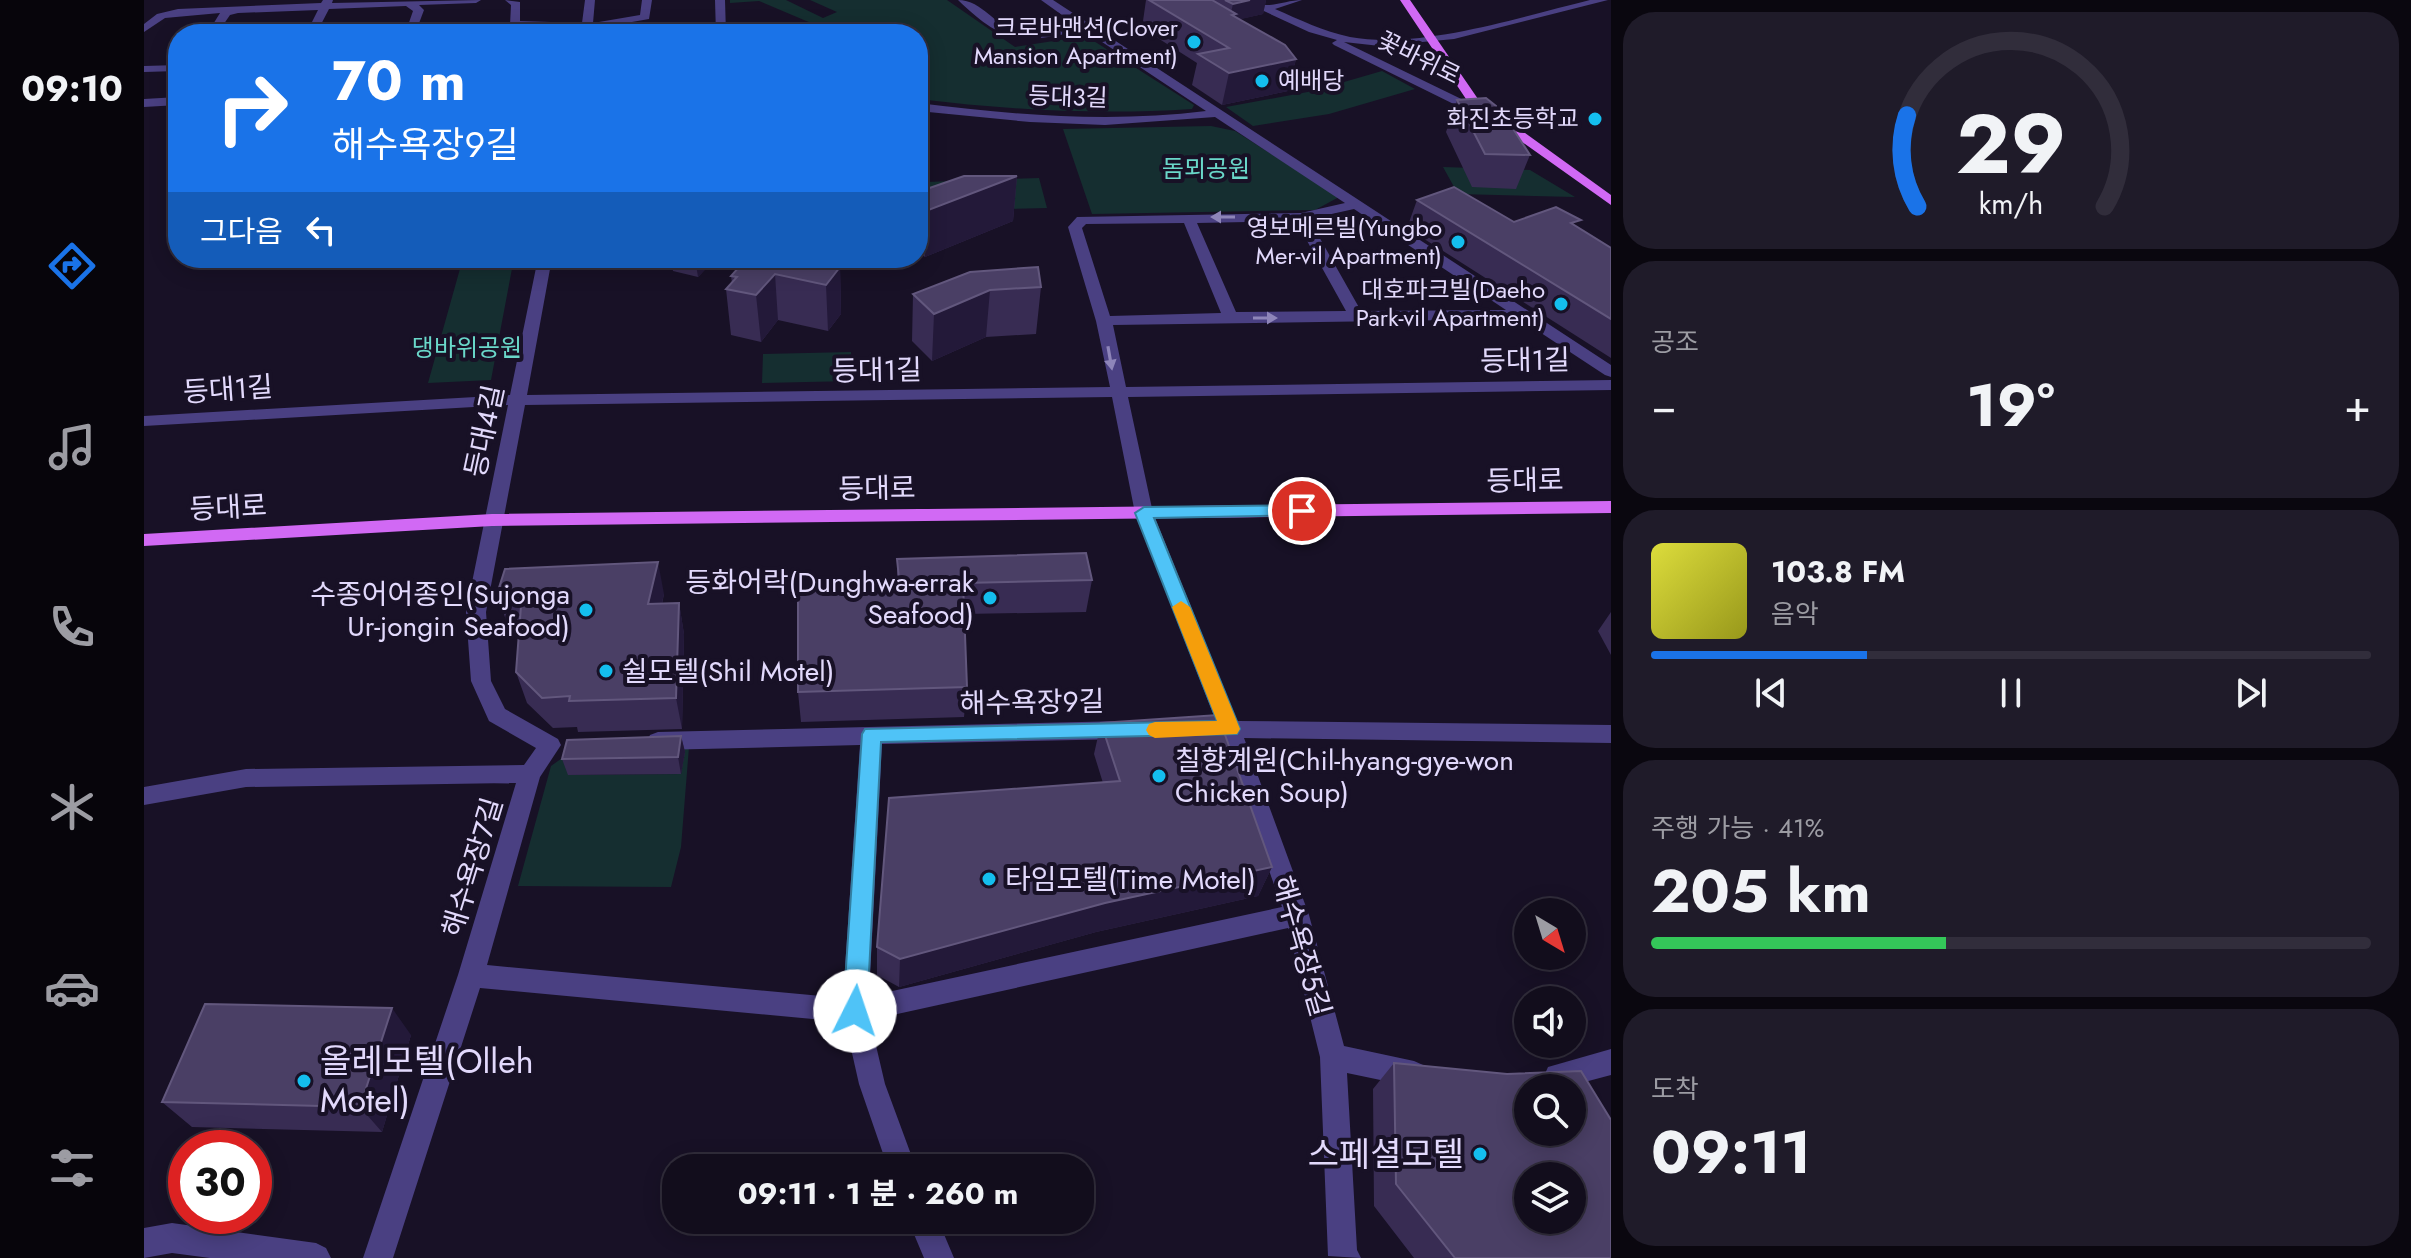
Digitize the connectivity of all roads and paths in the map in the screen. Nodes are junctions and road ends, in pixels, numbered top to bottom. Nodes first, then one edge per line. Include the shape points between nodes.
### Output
1 (476, 0) edge
2 (510, 0) edge
3 (590, 0) edge
4 (647, 0) edge
5 (720, 0) edge
6 (963, 0) edge
7 (1046, 0) edge
8 (1245, 0) edge
9 (1297, 0) edge
10 (1405, 0) edge
11 (1596, 0) edge
12 (1603, 0) edge
13 (327, 3) edge
14 (409, 3) junction
15 (239, 9) junction
16 (1265, 9) junction
17 (1611, 15) edge
18 (627, 23) joint
19 (219, 24) edge
20 (316, 24) edge
21 (414, 24) edge
22 (523, 24) edge
23 (587, 24) edge
24 (621, 24) edge
25 (721, 24) edge
26 (1086, 26) junction
27 (144, 29) edge
28 (1313, 30) junction
29 (1428, 38) junction
30 (168, 68) edge
31 (144, 69) edge
32 (168, 102) edge
33 (144, 103) edge
34 (928, 108) edge
35 (1217, 113) junction
36 (1506, 126) junction
37 (1611, 201) edge
38 (1356, 204) junction
39 (1188, 217) junction
40 (1301, 217) junction
41 (543, 268) edge
42 (1523, 314) junction
43 (1230, 317) junction
44 (1357, 317) junction
45 (1104, 321) junction
46 (1611, 372) edge
47 (1611, 385) edge
48 (1117, 392) junction
49 (517, 400) junction
50 (144, 421) edge
51 (1611, 507) edge
52 (1144, 513) junction
53 (492, 520) junction
54 (144, 540) edge
55 (1199, 729) edge
56 (1230, 729) junction
57 (1152, 730) edge
58 (872, 734) junction
59 (1611, 734) edge
60 (642, 742) edge
61 (530, 774) junction
62 (144, 796) edge
63 (1297, 915) junction
64 (471, 975) junction
65 (855, 1011) junction
66 (1333, 1057) junction
67 (1611, 1062) edge
68 (1566, 1074) edge
69 (1438, 1080) edge
70 (897, 1154) edge
71 (929, 1234) edge
72 (144, 1243) edge
73 (316, 1258) edge
74 (378, 1258) edge
75 (939, 1258) edge
76 (1346, 1258) edge

1 - 14 street
2 - 22 street via 516,4 514,23
3 - 23 street
4 - 18 street via 645,17
5 - 25 street
6 - 26 street via 1013,36
7 - 26 street
8 - 16 street, 꽃바위로
9 - 16 street
10 - 29 main road
11 - 12 street, 꽃바위로
11 - 17 street
11 - 29 street, 꽃바위로
13 - 14 street
13 - 15 street
13 - 20 street
14 - 21 street via 419,10
15 - 19 street via 226,13
15 - 27 street via 170,13
16 - 28 street, 꽃바위로
18 - 24 street
26 - 35 street
28 - 29 street, 꽃바위로 via 1380,43
28 - 36 street, 꽃바위로
29 - 36 main road via 1474,102
30 - 31 street
32 - 33 street
34 - 35 street, 등대3길 via 1068,121
35 - 38 street
36 - 37 main road
38 - 40 street
38 - 42 street
40 -> 39 street
39 - 43 street
39 - 45 street, 해수욕장5길 via 1079,220 1075,227
40 - 44 street
41 - 49 street, 등대4길
42 - 44 street
42 - 46 street
43 -> 44 street
43 - 45 street
45 -> 48 street, 해수욕장5길
47 - 48 street, 등대1길
48 - 49 street, 등대1길
48 - 52 street, 해수욕장5길
49 - 50 street, 등대1길
49 - 53 street, 등대4길
51 - 52 main road, 등대로
52 - 53 main road, 등대로
52 - 56 street, 해수욕장5길
53 - 54 main road, 등대로
53 - 61 street, 해수욕장7길 via 476,612 481,681 497,715 557,744
55 - 56 street
56 - 59 street
56 - 63 street, 해수욕장5길
57 - 58 street, 해수욕장9길
58 - 60 street, 해수욕장9길
58 - 65 street
61 - 62 street via 246,778
61 - 64 street, 해수욕장7길
63 - 65 street
63 - 66 street, 해수욕장5길
64 - 65 street
64 - 74 street, 해수욕장7길
65 - 70 street via 872,1084
66 - 69 street
66 - 76 street, 해수욕장5길
67 - 68 street
71 - 75 street
72 - 73 street via 172,1238

